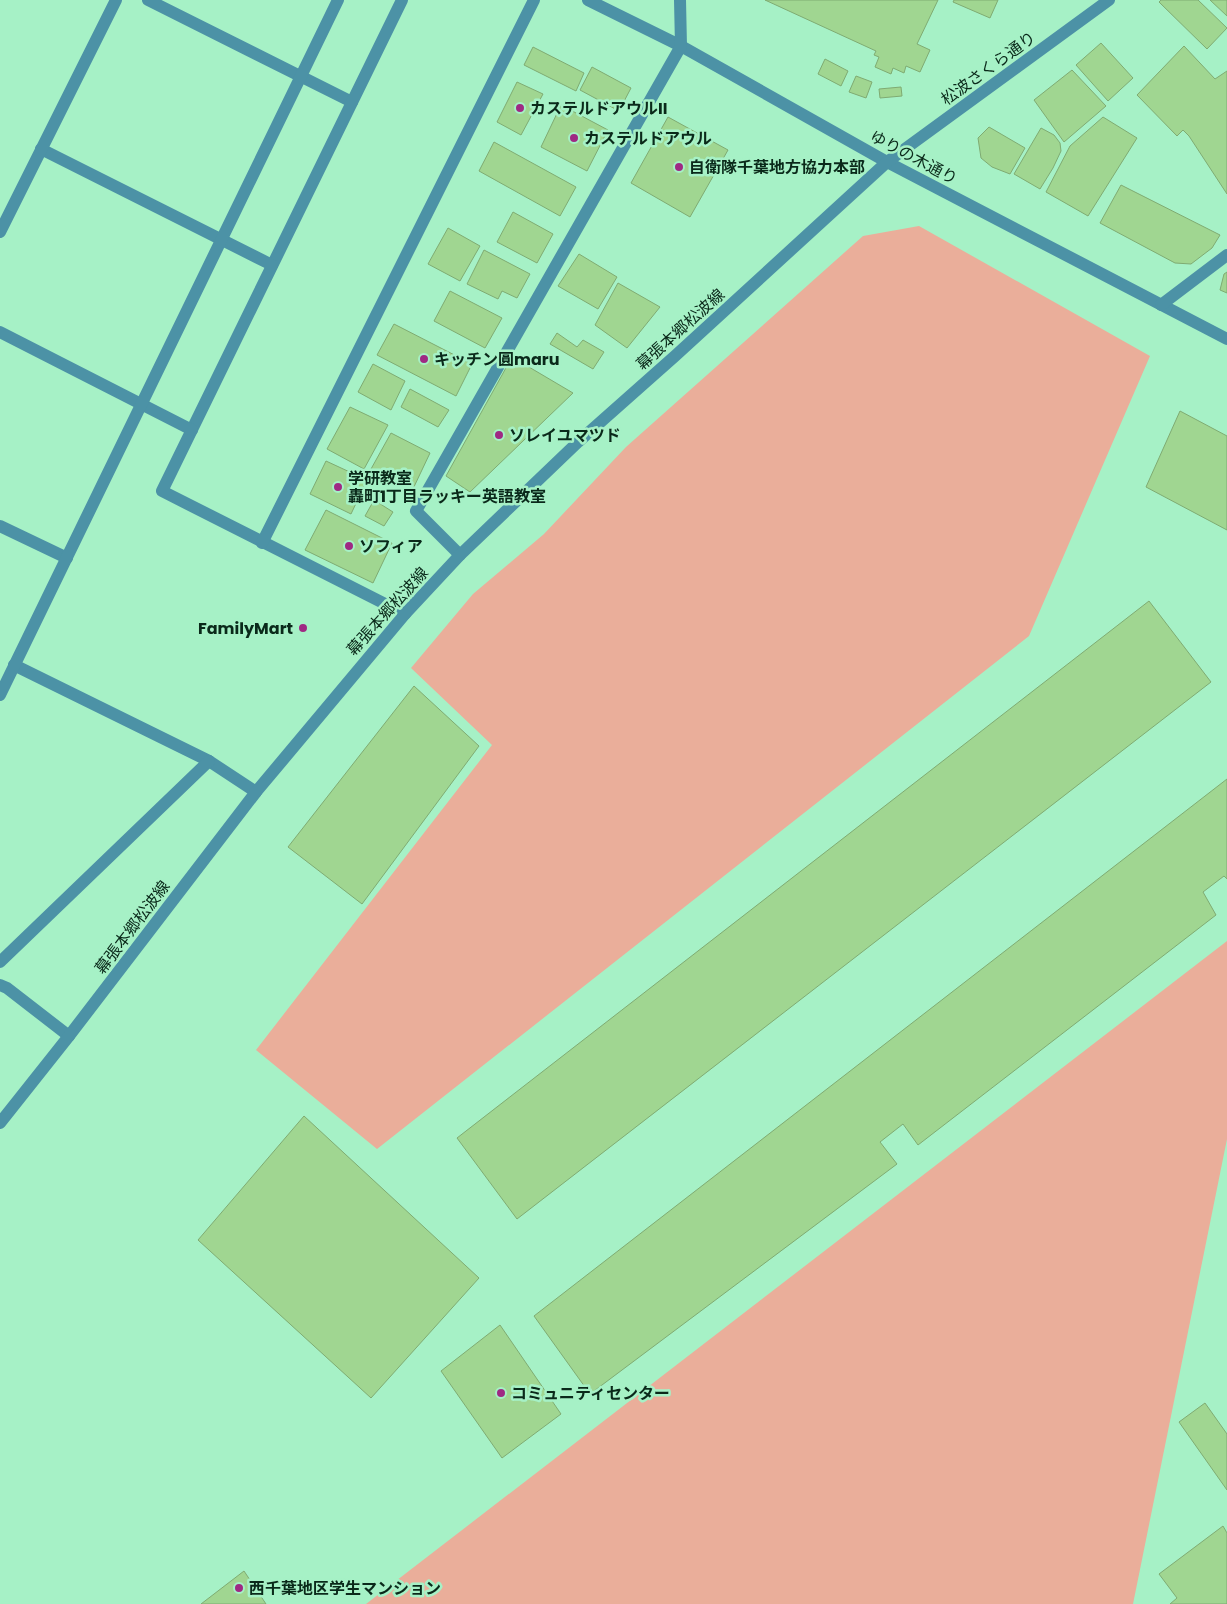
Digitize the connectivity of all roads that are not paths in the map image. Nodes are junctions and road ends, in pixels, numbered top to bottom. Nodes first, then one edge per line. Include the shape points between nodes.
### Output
1 (116, 0) edge
2 (148, 0) edge
3 (338, 0) edge
4 (402, 0) edge
5 (534, 0) edge
6 (588, 0) edge
7 (680, 0) edge
8 (1109, 0) edge
9 (681, 46) junction
10 (301, 76) junction
11 (352, 102) junction
12 (41, 149) junction
13 (887, 162) junction
14 (0, 232) edge
15 (222, 239) junction
16 (1227, 255) edge
17 (272, 265) junction
18 (1162, 305) junction
19 (0, 332) edge
20 (1227, 339) edge
21 (142, 404) junction
22 (192, 430) junction
23 (0, 526) edge
24 (262, 543) junction
25 (460, 555) junction
26 (67, 558) junction
27 (405, 614) junction
28 (14, 665) junction
29 (0, 695) edge
30 (209, 761) junction
31 (256, 792) junction
32 (0, 962) edge
33 (0, 985) edge
34 (69, 1036) junction
35 (0, 1123) edge

1 - 12 street
2 - 10 street
3 - 10 street
4 - 11 street
5 - 24 street
6 - 9 street, ゆりの木通り
7 - 9 street
8 - 13 street, 松波さくら通り
9 - 13 street, ゆりの木通り
9 - 25 street via 416,511
10 - 11 street
10 - 15 street
11 - 17 street
12 - 14 street
12 - 15 street
13 - 18 street, ゆりの木通り
13 - 25 street, 幕張本郷松波線 via 578,442
15 - 17 street
15 - 21 street
16 - 18 street
17 - 22 street
18 - 20 street, ゆりの木通り
19 - 21 street
21 - 22 street
21 - 26 street
22 - 24 street via 162,492
23 - 26 street
24 - 27 street
25 - 27 street, 幕張本郷松波線
26 - 28 street
27 - 31 street, 幕張本郷松波線
28 - 29 street
28 - 30 street
30 - 31 street
30 - 32 street
31 - 34 street, 幕張本郷松波線
33 - 34 street
34 - 35 street, 幕張本郷松波線

